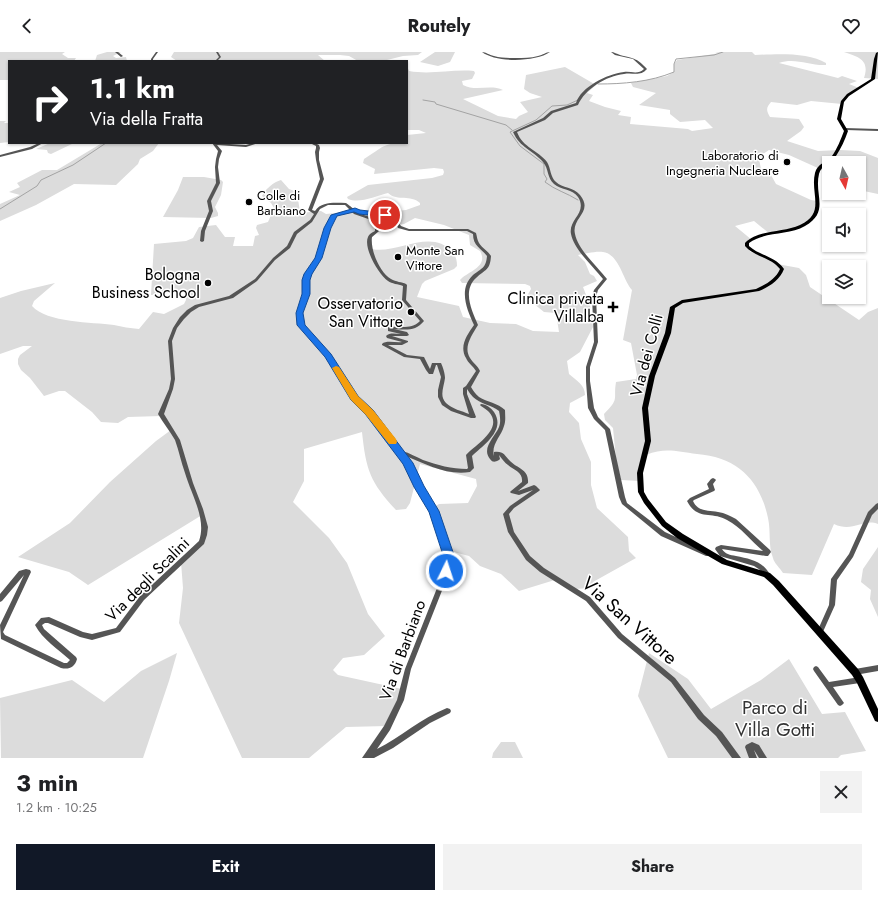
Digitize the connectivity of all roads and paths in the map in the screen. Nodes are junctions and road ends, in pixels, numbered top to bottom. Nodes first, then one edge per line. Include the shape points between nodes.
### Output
1 (116, 52) edge
2 (217, 52) edge
3 (483, 52) edge
4 (549, 52) edge
5 (612, 52) edge
6 (878, 53) edge
7 (122, 56) dead end
8 (217, 60) edge
9 (846, 129) junction
10 (878, 130) edge
11 (39, 144) edge
12 (216, 144) edge
13 (225, 144) edge
14 (253, 144) edge
15 (314, 144) edge
16 (0, 156) edge
17 (353, 210) junction
18 (315, 213) junction
19 (202, 241) dead end
20 (468, 387) junction
21 (475, 397) junction
22 (402, 453) junction
23 (713, 480) dead end
24 (878, 505) edge
25 (724, 562) junction
26 (767, 575) junction
27 (0, 599) edge
28 (820, 632) junction
29 (878, 668) edge
30 (816, 669) dead end
31 (855, 672) junction
32 (860, 680) junction
33 (828, 686) junction
34 (840, 703) dead end
35 (447, 711) dead end
36 (878, 718) edge
37 (366, 758) edge
38 (737, 758) edge
39 (753, 758) edge
40 (763, 758) edge

1 - 7 street
2 - 8 street via 220,57
3 - 4 street via 492,57 517,59
5 - 25 street via 617,56 633,58 646,68 638,73 621,73 594,84 577,104 552,112 544,119 515,132 520,142 546,164 556,184 576,194 583,205 583,210 572,227 573,235 605,279 594,297 596,342 588,373 591,408 596,418 608,429 624,504 663,534
6 - 9 main road via 873,78 848,94 842,102 840,120
9 - 10 street
9 - 25 main road, Via dei Colli via 832,158 817,170 819,208 816,215 800,227 753,238 747,243 750,250 778,264 782,269 780,274 757,290 675,305 652,376 645,414 648,441 640,473 641,492 664,524
11 - 16 street
12 - 19 street via 220,151 216,159 218,183 209,201 211,211 204,226
13 - 14 street
15 - 18 street via 318,148 316,154 322,174 310,210
17 - 18 street via 346,204 330,204 319,208
17 - 20 street via 391,216 399,227 409,230 468,230 475,234 474,240 478,246 488,253 489,262 486,268 468,287 468,300 476,325 468,336 465,350 466,356 478,371
17 - 20 street via 377,223 377,231 369,240 372,257 384,276 405,285 404,300 422,321 412,328 403,330 390,328 407,335 389,337 406,342 384,344 406,356 422,358 431,373 434,364 439,364 443,376 440,397 444,404 472,417 465,394 465,388
17 - 22 street, Via di Barbiano via 334,215 328,228 319,258 306,280 306,294 300,313 301,325 328,355 354,398 370,412
18 - 27 street, Via degli Scalini via 308,224 295,233 289,247 274,259 260,277 228,298 191,309 179,322 171,338 173,382 161,415 180,446 205,529 202,542 142,598 118,630 92,637 43,620 38,625 42,631 74,659 68,666 63,666 4,637 0,632 28,572 22,572
20 - 21 street
21 - 22 street via 494,413 496,421 490,436 469,455 471,468 468,471 462,472
21 - 38 street, Via San Vittore via 502,410 502,425 490,449 494,460 497,458 496,453 501,454 526,477 526,483 514,492 519,493 534,487 537,490 506,514 511,532 528,558 542,570 588,599 620,636 673,680
22 - 37 street, Via di Barbiano via 434,511 447,549 448,561 442,583 408,669 400,700 387,728
23 - 26 street via 710,484 712,490 690,500 691,504 700,512 723,515 734,521 768,552 766,554 721,547 718,549 722,554 759,565
24 - 28 street via 870,514 851,555 834,579 832,605
25 - 26 main road
26 - 28 main road via 782,588
28 - 31 main road
29 - 31 street
30 - 33 street
31 - 32 main road
32 - 33 street
32 - 36 main road
33 - 34 street
35 - 37 street, Via di Barbiano
39 - 40 street via 749,747 752,745

